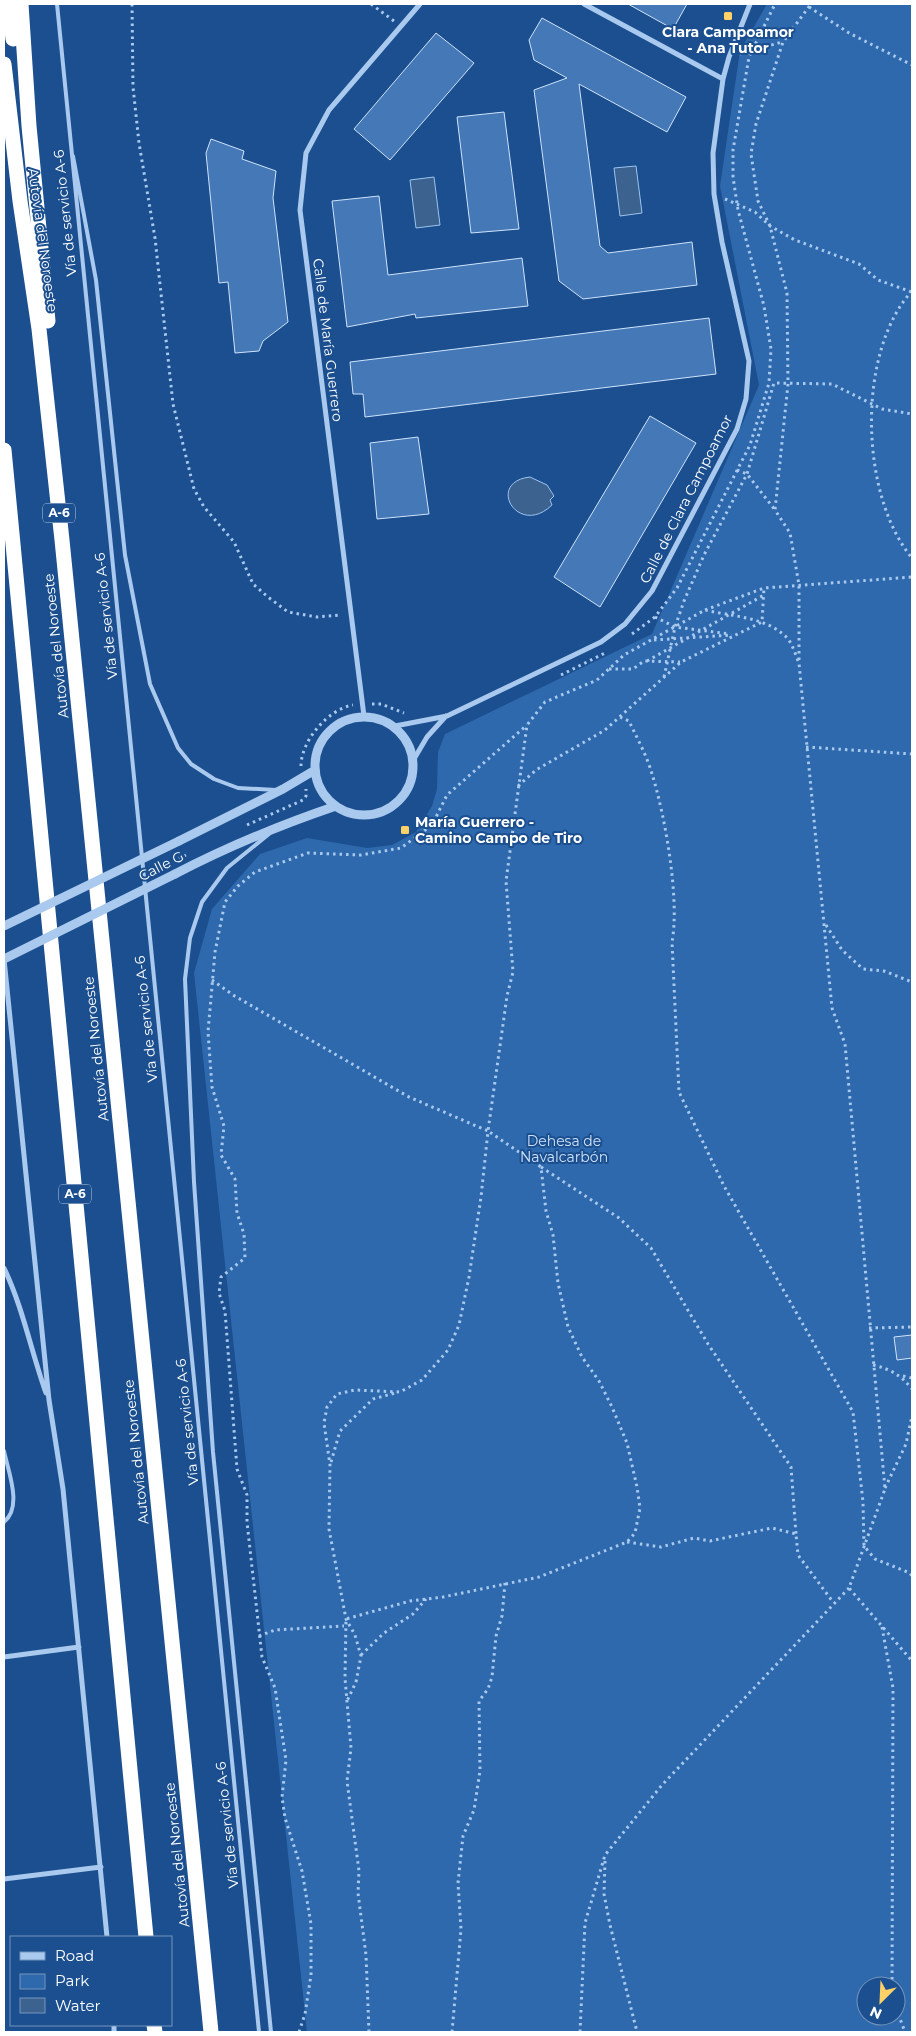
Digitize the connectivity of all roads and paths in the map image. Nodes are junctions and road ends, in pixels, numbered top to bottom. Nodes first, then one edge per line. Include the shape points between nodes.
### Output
1 (10, 4) edge
2 (21, 4) edge
3 (57, 4) edge
4 (132, 4) edge
5 (370, 4) edge
6 (420, 4) edge
7 (584, 4) edge
8 (750, 4) edge
9 (775, 4) edge
10 (810, 6) edge
11 (402, 26) junction
12 (782, 42) junction
13 (752, 51) junction
14 (729, 57) junction
15 (4, 64) edge
16 (912, 65) edge
17 (723, 79) junction
18 (29, 126) junction
19 (68, 128) junction
20 (714, 194) junction
21 (737, 203) junction
22 (770, 226) junction
23 (912, 292) edge
24 (788, 384) junction
25 (871, 403) junction
26 (912, 414) edge
27 (4, 450) edge
28 (737, 470) junction
29 (747, 474) junction
30 (775, 510) junction
31 (912, 558) edge
32 (912, 577) edge
33 (800, 585) junction
34 (764, 588) junction
35 (764, 595) junction
36 (705, 610) junction
37 (351, 614) junction
38 (726, 615) junction
39 (762, 622) junction
40 (675, 627) junction
41 (700, 630) junction
42 (736, 635) junction
43 (673, 639) junction
44 (685, 639) junction
45 (651, 640) junction
46 (671, 647) junction
47 (647, 661) junction
48 (668, 662) junction
49 (681, 662) junction
50 (799, 663) junction
51 (609, 669) junction
52 (664, 677) junction
53 (334, 711) dead end
54 (364, 716) junction
55 (447, 716) junction
56 (620, 717) junction
57 (527, 725) junction
58 (395, 726) junction
59 (806, 747) junction
60 (912, 754) edge
61 (414, 759) junction
62 (300, 764) dead end
63 (315, 770) junction
64 (306, 786) dead end
65 (518, 786) junction
66 (283, 789) junction
67 (336, 806) junction
68 (270, 813) dead end
69 (282, 824) junction
70 (825, 924) junction
71 (4, 926) edge
72 (4, 959) edge
73 (212, 980) junction
74 (912, 982) edge
75 (106, 989) junction
76 (488, 1131) junction
77 (541, 1167) junction
78 (4, 1268) edge
79 (912, 1327) edge
80 (869, 1328) junction
81 (872, 1365) junction
82 (903, 1376) junction
83 (912, 1378) edge
84 (912, 1389) edge
85 (400, 1392) junction
86 (49, 1400) junction
87 (912, 1416) edge
88 (4, 1450) edge
89 (330, 1464) junction
90 (885, 1489) junction
91 (4, 1522) edge
92 (796, 1534) junction
93 (627, 1542) junction
94 (864, 1546) junction
95 (912, 1576) edge
96 (505, 1583) junction
97 (849, 1588) junction
98 (426, 1599) junction
99 (833, 1602) junction
100 (346, 1619) junction
101 (344, 1626) junction
102 (882, 1626) junction
103 (260, 1636) junction
104 (79, 1647) junction
105 (361, 1656) junction
106 (4, 1657) edge
107 (912, 1661) edge
108 (347, 1702) junction
109 (605, 1855) junction
110 (101, 1866) junction
111 (4, 1879) edge
112 (107, 1936) edge
113 (146, 1936) edge
114 (892, 1976) edge
115 (211, 2032) edge
116 (259, 2032) edge
117 (271, 2032) edge
118 (299, 2032) edge
119 (370, 2032) edge
120 (452, 2032) edge
121 (580, 2032) edge
122 (637, 2032) edge

1 - 18 highway via 17,68
2 - 18 highway
3 - 19 lane, Vía de servicio A-6
4 - 37 path via 133,87 139,143 156,247 173,404 194,489 204,507 234,542 253,584 268,597 288,612 317,617
5 - 11 path
6 - 11 street, Calle de María Guerrero
7 - 17 street
8 - 14 street, Calle de Clara Campoamor
9 - 13 path
10 - 12 path
10 - 16 path via 849,33
11 - 37 street, Calle de María Guerrero via 329,110 306,153 300,210
12 - 13 path
12 - 22 path via 756,124 751,154 758,201
13 - 14 path
13 - 21 path via 738,110 733,150
14 - 17 street, Calle de Clara Campoamor
15 - 75 highway, Autovía del Noroeste / A-6 via 41,348
17 - 20 street, Calle de Clara Campoamor via 714,144
18 - 75 highway via 112,959
19 - 66 lane via 96,280 125,555 150,684 178,748 191,764 214,779 238,788
19 - 116 lane, Vía de servicio A-6
20 - 21 path
20 - 55 street, Calle de Clara Campoamor via 749,362 746,399 737,429 652,591 625,624 602,642
21 - 22 path via 755,212
21 - 28 path via 764,306 771,349 770,383 750,445
22 - 23 path via 859,264 878,280
22 - 24 path via 787,293
23 - 25 path via 893,322 879,356
24 - 25 path via 832,384
24 - 29 path via 774,383
24 - 30 path
25 - 26 path
25 - 31 path via 878,484 890,524
27 - 113 highway, A-6
28 - 29 path
28 - 40 path via 677,588 655,617
29 - 30 path
29 - 40 path via 704,555
30 - 33 path via 790,533
32 - 33 path
33 - 34 path
33 - 50 path
34 - 35 path
34 - 36 path
35 - 38 path
35 - 39 path
36 - 38 path
36 - 40 path
37 - 54 street, Calle de María Guerrero
38 - 39 path
38 - 41 path
39 - 42 path
39 - 50 path via 784,635
40 - 41 path
40 - 43 path
40 - 45 path
41 - 42 path
41 - 44 path
42 - 44 path
42 - 49 path
43 - 44 path
43 - 45 path
43 - 46 path
44 - 46 path
45 - 51 path via 624,655
46 - 47 path
46 - 48 path
47 - 48 path
47 - 51 path via 633,670
48 - 49 path
48 - 52 path
49 - 52 path
50 - 59 path
51 - 57 path via 597,680 545,702
52 - 56 path
53 - 62 path via 313,733
54 - 58 street
54 - 63 street via 351,718 329,731 317,752
55 - 58 street, Calle de Clara Campoamor
55 - 61 street, Calle de Clara Campoamor via 427,737
56 - 65 path via 605,730 536,770
56 - 94 path via 629,721 653,774 670,858 679,1092 724,1186 853,1412 863,1502
57 - 65 path
57 - 73 path via 447,795 432,825 401,848 361,855 308,853 255,872 225,902
58 - 61 street via 410,746
59 - 60 path
59 - 70 path
61 - 67 street via 410,785 394,806 380,813 365,815 349,813
63 - 66 street, Calle G
63 - 67 street via 321,790
64 - 68 path via 303,800
65 - 76 path via 506,881 514,972 507,996
66 - 71 street, Calle G, bridge
67 - 69 street, Calle G
69 - 72 street, Calle G, bridge
69 - 117 lane via 227,868 202,902 190,938 185,979 194,1182 213,1452
70 - 74 path via 842,950 863,969 884,971
70 - 80 path via 832,1008 845,1044
72 - 86 street
73 - 76 path via 408,1097
73 - 103 path via 208,1032 212,1086 224,1126 221,1155 235,1179 237,1213 244,1234 244,1258 221,1277 219,1293 225,1311 237,1469 247,1496
75 - 115 highway, Autovía del Noroeste / A-6
76 - 77 path
76 - 85 path via 474,1242 459,1325 448,1350 422,1380
77 - 92 path via 619,1218 651,1248 708,1344 791,1467
77 - 93 path via 568,1328 582,1357 599,1381 627,1443 640,1508 635,1533
78 - 86 street via 23,1313 34,1360
79 - 80 path
80 - 81 path
81 - 82 path
81 - 90 path
82 - 83 path
82 - 84 path
85 - 89 path via 373,1399 340,1431
85 - 89 path via 355,1390 337,1394 326,1407 324,1423
86 - 104 street via 63,1489
87 - 90 path via 906,1444
88 - 91 lane via 14,1503
89 - 100 path via 329,1529
90 - 94 path
92 - 93 path via 772,1528 710,1541 694,1538 661,1547
92 - 99 path via 798,1555
93 - 96 path via 539,1576
94 - 95 path via 875,1559
94 - 97 path
96 - 98 path
96 - 120 path via 492,1677 479,1701 480,1771 474,1810 464,1836 459,1874 461,1930
97 - 99 path
97 - 102 path
98 - 100 path
98 - 105 path via 413,1614 384,1634
99 - 109 path via 662,1785
100 - 101 path
100 - 105 path
101 - 103 path via 276,1630
101 - 108 path
102 - 107 path
102 - 114 path via 893,1688
103 - 118 path via 262,1658 275,1688 286,1760 282,1797 284,1818 302,1871 311,1924 311,1975 306,2014
104 - 106 street
104 - 110 street
105 - 108 path via 356,1682
108 - 119 path via 351,1748 347,1781 359,1871
109 - 121 path via 585,1923
109 - 122 path via 604,1894
110 - 111 street
110 - 112 street

